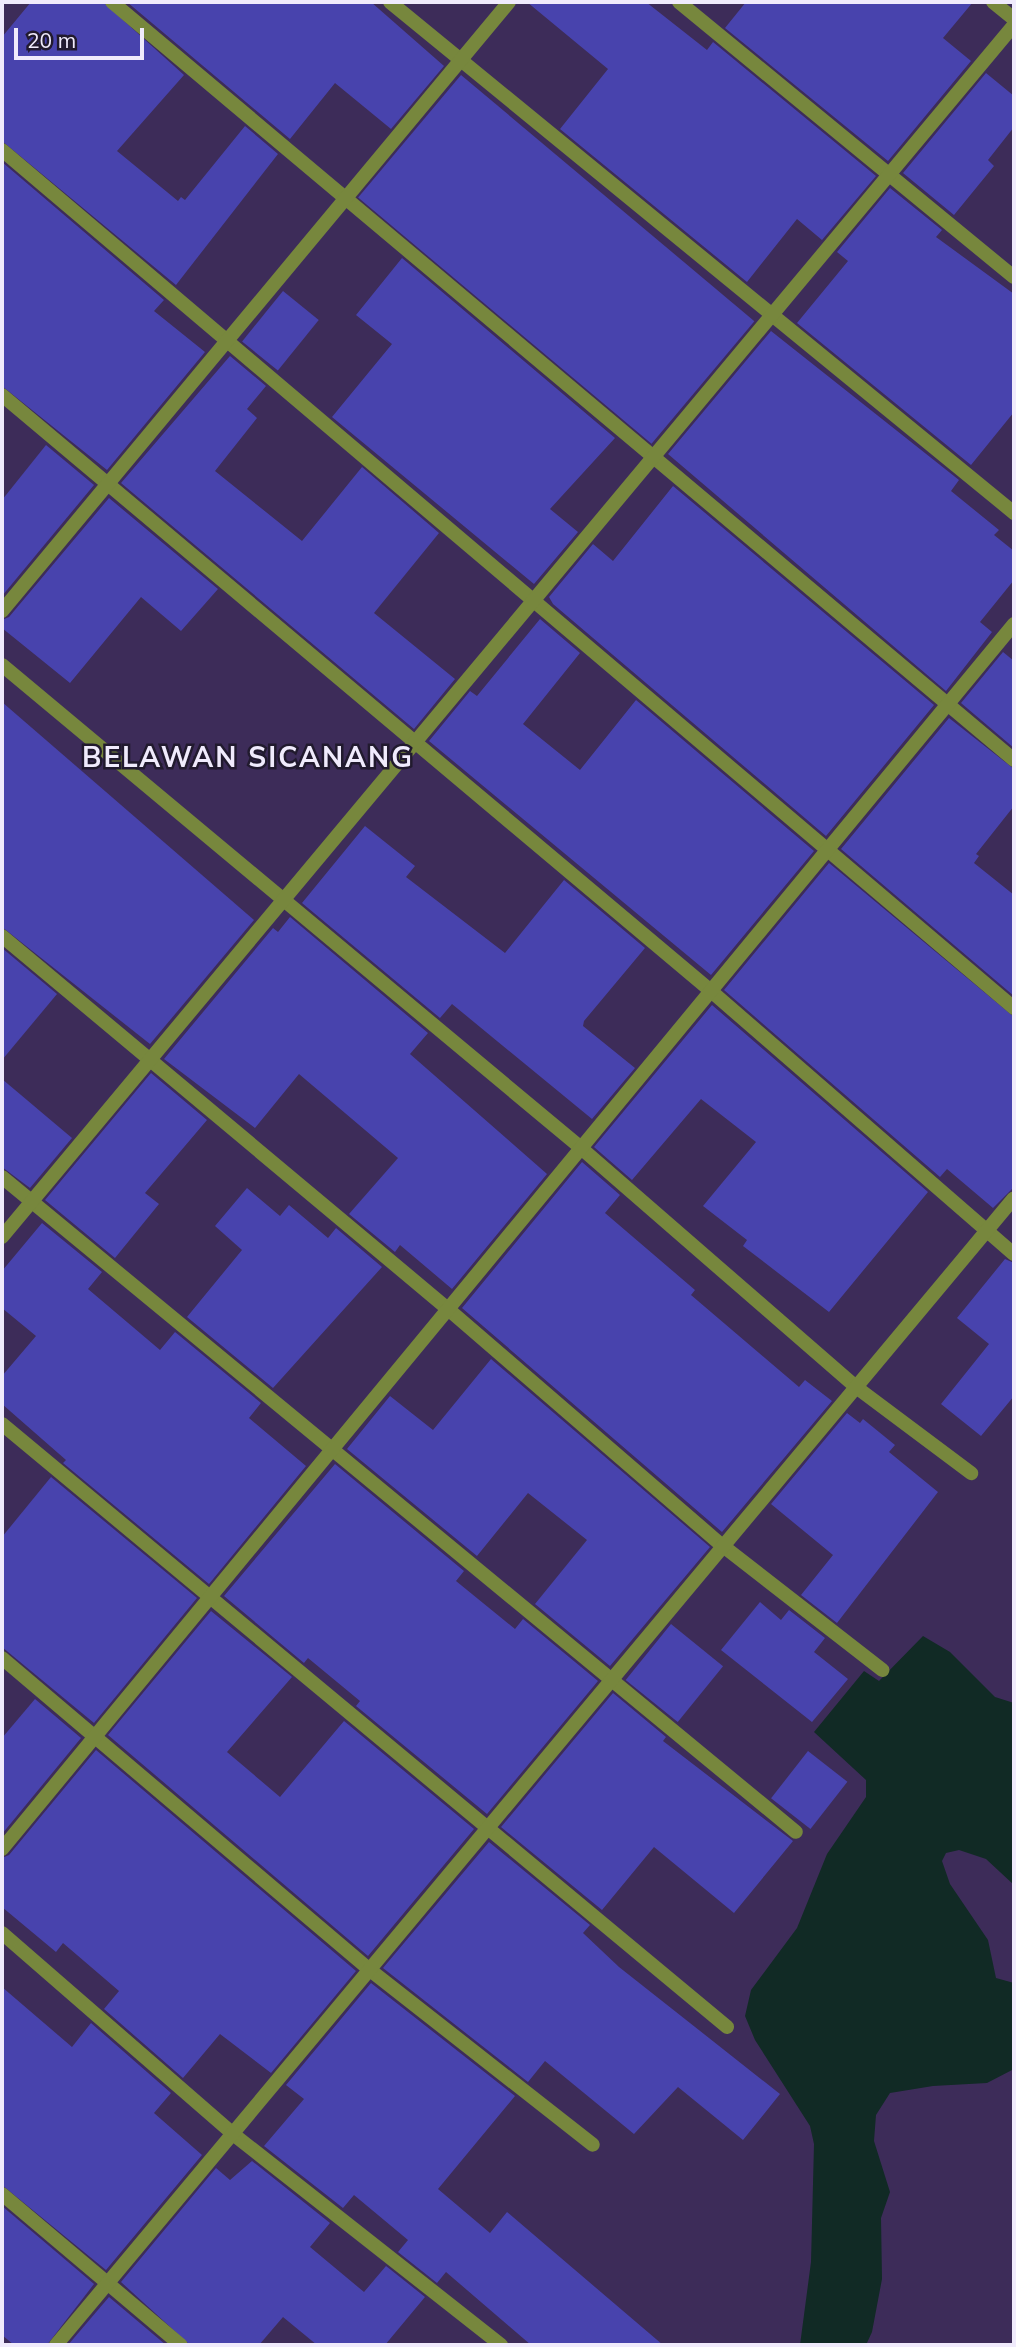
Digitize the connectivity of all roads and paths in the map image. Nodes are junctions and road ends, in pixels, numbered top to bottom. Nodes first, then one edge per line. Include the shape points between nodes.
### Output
1 (112, 2) edge
2 (390, 2) edge
3 (509, 2) edge
4 (679, 2) edge
5 (993, 2) edge
6 (1014, 19) edge
7 (1014, 25) edge
8 (460, 60) junction
9 (2, 150) edge
10 (889, 174) junction
11 (345, 200) junction
12 (1014, 277) edge
13 (772, 315) junction
14 (225, 342) junction
15 (2, 395) edge
16 (653, 457) junction
17 (107, 485) junction
18 (1014, 513) edge
19 (533, 599) junction
20 (2, 611) edge
21 (1014, 624) edge
22 (2, 665) edge
23 (948, 703) junction
24 (414, 742) junction
25 (1014, 760) edge
26 (830, 848) junction
27 (283, 898) junction
28 (2, 936) edge
29 (711, 991) junction
30 (1014, 1008) edge
31 (149, 1059) junction
32 (581, 1148) junction
33 (2, 1177) edge
34 (1014, 1198) edge
35 (32, 1201) junction
36 (986, 1231) junction
37 (2, 1237) edge
38 (1014, 1254) edge
39 (448, 1309) junction
40 (856, 1387) junction
41 (2, 1424) edge
42 (331, 1450) junction
43 (971, 1473) dead end
44 (723, 1546) junction
45 (210, 1597) junction
46 (2, 1658) edge
47 (882, 1670) dead end
48 (611, 1680) junction
49 (95, 1735) junction
50 (488, 1829) junction
51 (796, 1832) dead end
52 (2, 1849) edge
53 (2, 1933) edge
54 (370, 1970) junction
55 (727, 2027) dead end
56 (233, 2134) junction
57 (593, 2145) dead end
58 (2, 2194) edge
59 (107, 2285) junction
60 (57, 2345) edge
61 (181, 2345) edge
62 (501, 2345) edge

1 - 11 street
2 - 8 street
3 - 8 street
4 - 10 street
5 - 6 street
7 - 10 street
8 - 11 street
8 - 13 street
9 - 14 street
10 - 12 street
10 - 13 street
11 - 14 street
11 - 16 street
13 - 16 street
13 - 18 street
14 - 17 street
14 - 19 street
15 - 17 street
16 - 19 street
16 - 23 street
17 - 20 street
17 - 24 street
19 - 24 street
19 - 26 street
21 - 23 street
22 - 27 street
23 - 25 street
23 - 26 street
24 - 27 street
24 - 29 street
26 - 29 street
26 - 30 street
27 - 31 street
27 - 32 street
28 - 31 street
29 - 32 street
29 - 36 street
31 - 35 street
31 - 39 street
32 - 39 street
32 - 40 street
33 - 35 street
34 - 36 street
35 - 37 street
35 - 42 street
36 - 38 street
36 - 40 street
39 - 42 street
39 - 44 street
40 - 43 street
40 - 44 street
41 - 45 street
42 - 45 street
42 - 48 street
44 - 47 street
44 - 48 street
45 - 49 street
45 - 50 street
46 - 49 street
48 - 50 street
48 - 51 street
49 - 52 street
49 - 54 street
50 - 54 street
50 - 55 street
53 - 56 street
54 - 56 street
54 - 57 street
56 - 59 street
56 - 62 street
58 - 59 street
59 - 60 street
59 - 61 street

